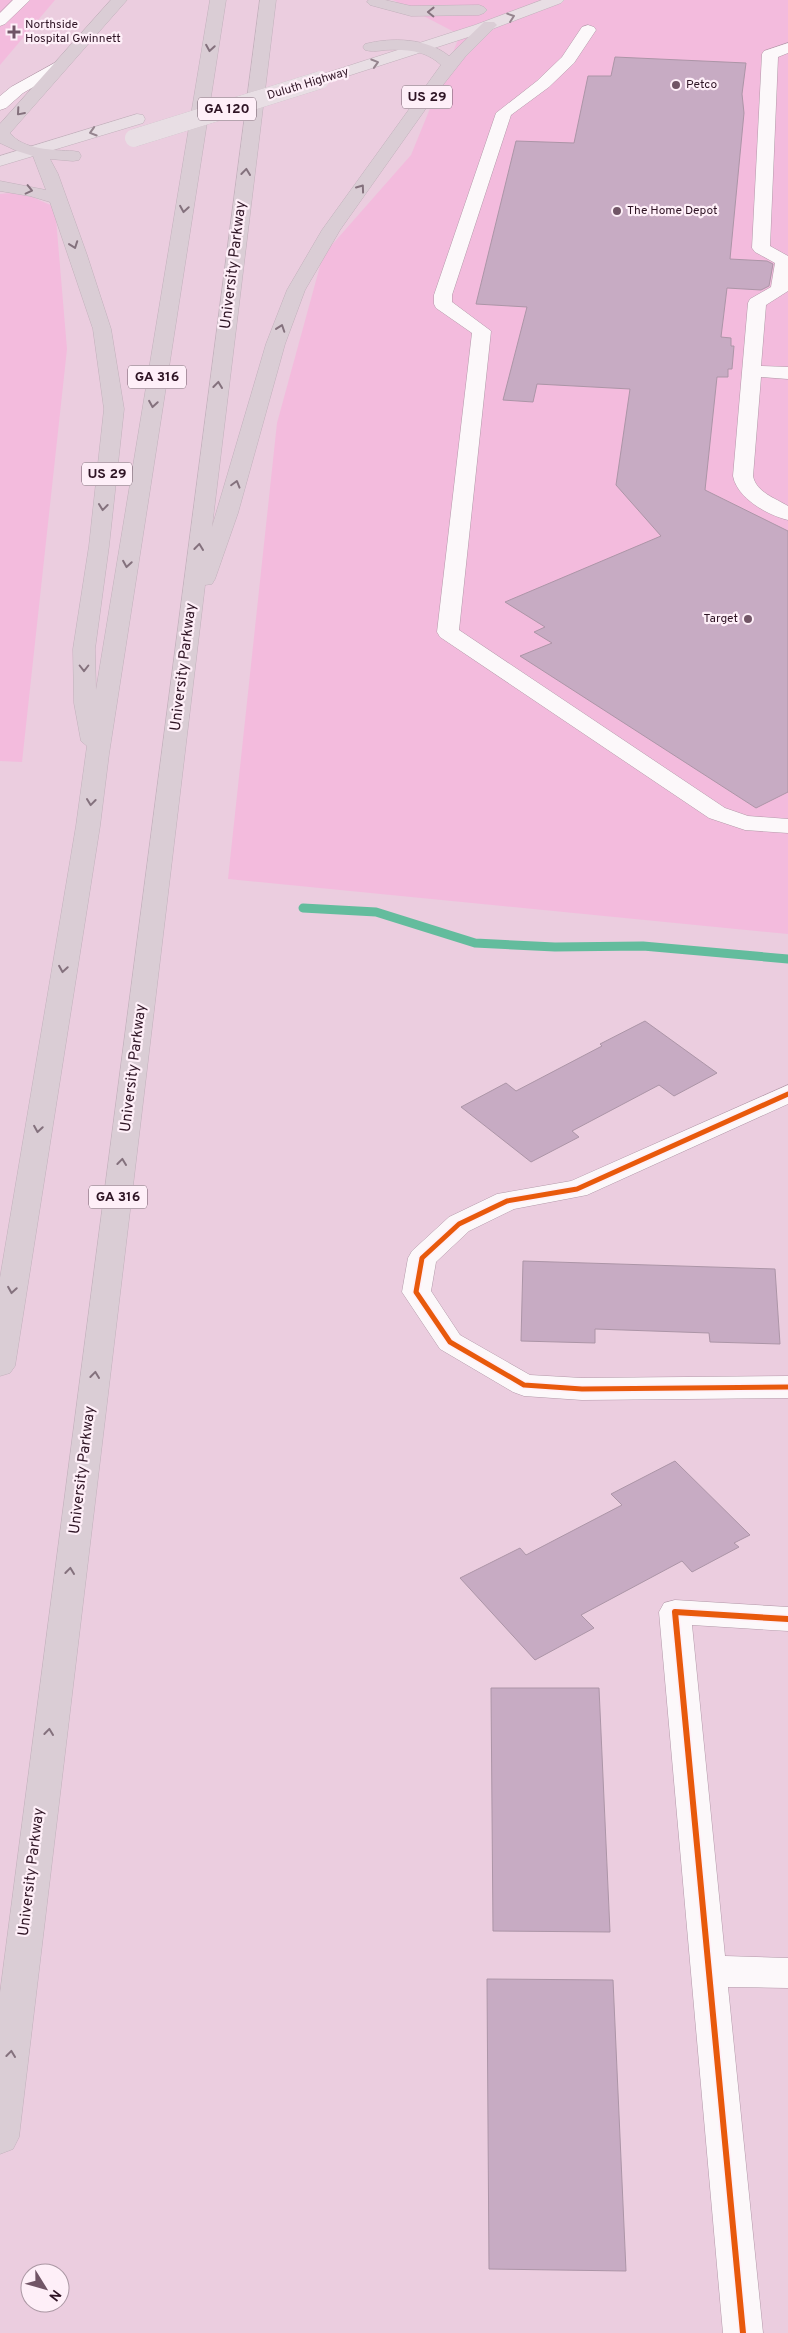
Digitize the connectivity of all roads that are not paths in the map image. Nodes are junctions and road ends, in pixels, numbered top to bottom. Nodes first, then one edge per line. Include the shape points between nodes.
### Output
1 (22, 0) edge
2 (119, 0) edge
3 (218, 0) edge
4 (268, 0) edge
5 (556, 0) edge
6 (374, 1) edge
7 (496, 3) dead end
8 (479, 10) junction
9 (0, 21) edge
10 (440, 25) dead end
11 (489, 25) junction
12 (423, 30) dead end
13 (588, 30) dead end
14 (395, 39) junction
15 (371, 47) joint
16 (423, 47) junction
17 (788, 48) edge
18 (355, 52) dead end
19 (60, 65) junction
20 (450, 65) junction
21 (275, 77) dead end
22 (238, 88) dead end
23 (220, 94) dead end
24 (183, 105) dead end
25 (0, 106) edge
26 (156, 113) dead end
27 (1, 133) edge
28 (117, 143) dead end
29 (91, 151) dead end
30 (42, 153) junction
31 (0, 161) edge
32 (0, 177) edge
33 (0, 186) edge
34 (58, 199) junction
35 (751, 371) junction
36 (788, 373) edge
37 (788, 514) edge
38 (191, 612) junction
39 (97, 754) junction
40 (788, 826) edge
41 (788, 1094) edge
42 (0, 1366) edge
43 (788, 1387) edge
44 (788, 1619) edge
45 (709, 1972) junction
46 (788, 1973) edge
47 (0, 2137) edge
48 (743, 2333) edge

1 - 9 street
2 - 19 highway
3 -> 39 highway, GA 316
38 -> 4 highway, University Parkway / GA 316
11 -> 5 main road, Duluth Highway / GA 120
8 -> 6 highway via 411,11
6 - 14 highway
7 - 8 main road
8 - 10 main road
11 - 16 main road, Duluth Highway / GA 120
11 - 20 highway, US 29
12 - 14 main road, Duluth Highway / GA 120
13 - 40 street via 562,66 504,112 443,295 443,304 482,332 448,632 717,813 745,823
14 - 15 highway
14 - 16 main road, Duluth Highway / GA 120
28 -> 14 main road, Duluth Highway / GA 120, bridge via 320,80
15 - 18 main road, Duluth Highway
16 - 20 highway
17 - 35 street via 770,54 761,248 784,261 780,289 757,303
19 - 25 street via 17,90
19 -> 27 highway
38 -> 20 highway, US 29 via 219,543 274,350 307,266
21 - 22 main road, Duluth Highway / GA 120
23 - 24 main road, GA 120
26 -> 30 main road
27 - 30 highway via 7,141
29 - 30 main road via 73,156
30 - 31 main road
30 - 32 main road
30 - 34 highway, US 29
33 -> 34 highway
34 -> 39 highway, US 29 via 102,329 114,408 84,649 85,703
35 - 36 street
35 - 37 street via 743,476 745,486
47 -> 38 highway, University Parkway / GA 316
39 -> 42 highway, GA 316
41 - 43 street via 577,1189 507,1201 459,1224 422,1258 416,1292 450,1342 524,1386 582,1389
44 - 45 street via 675,1612
45 - 46 street
45 - 48 street

